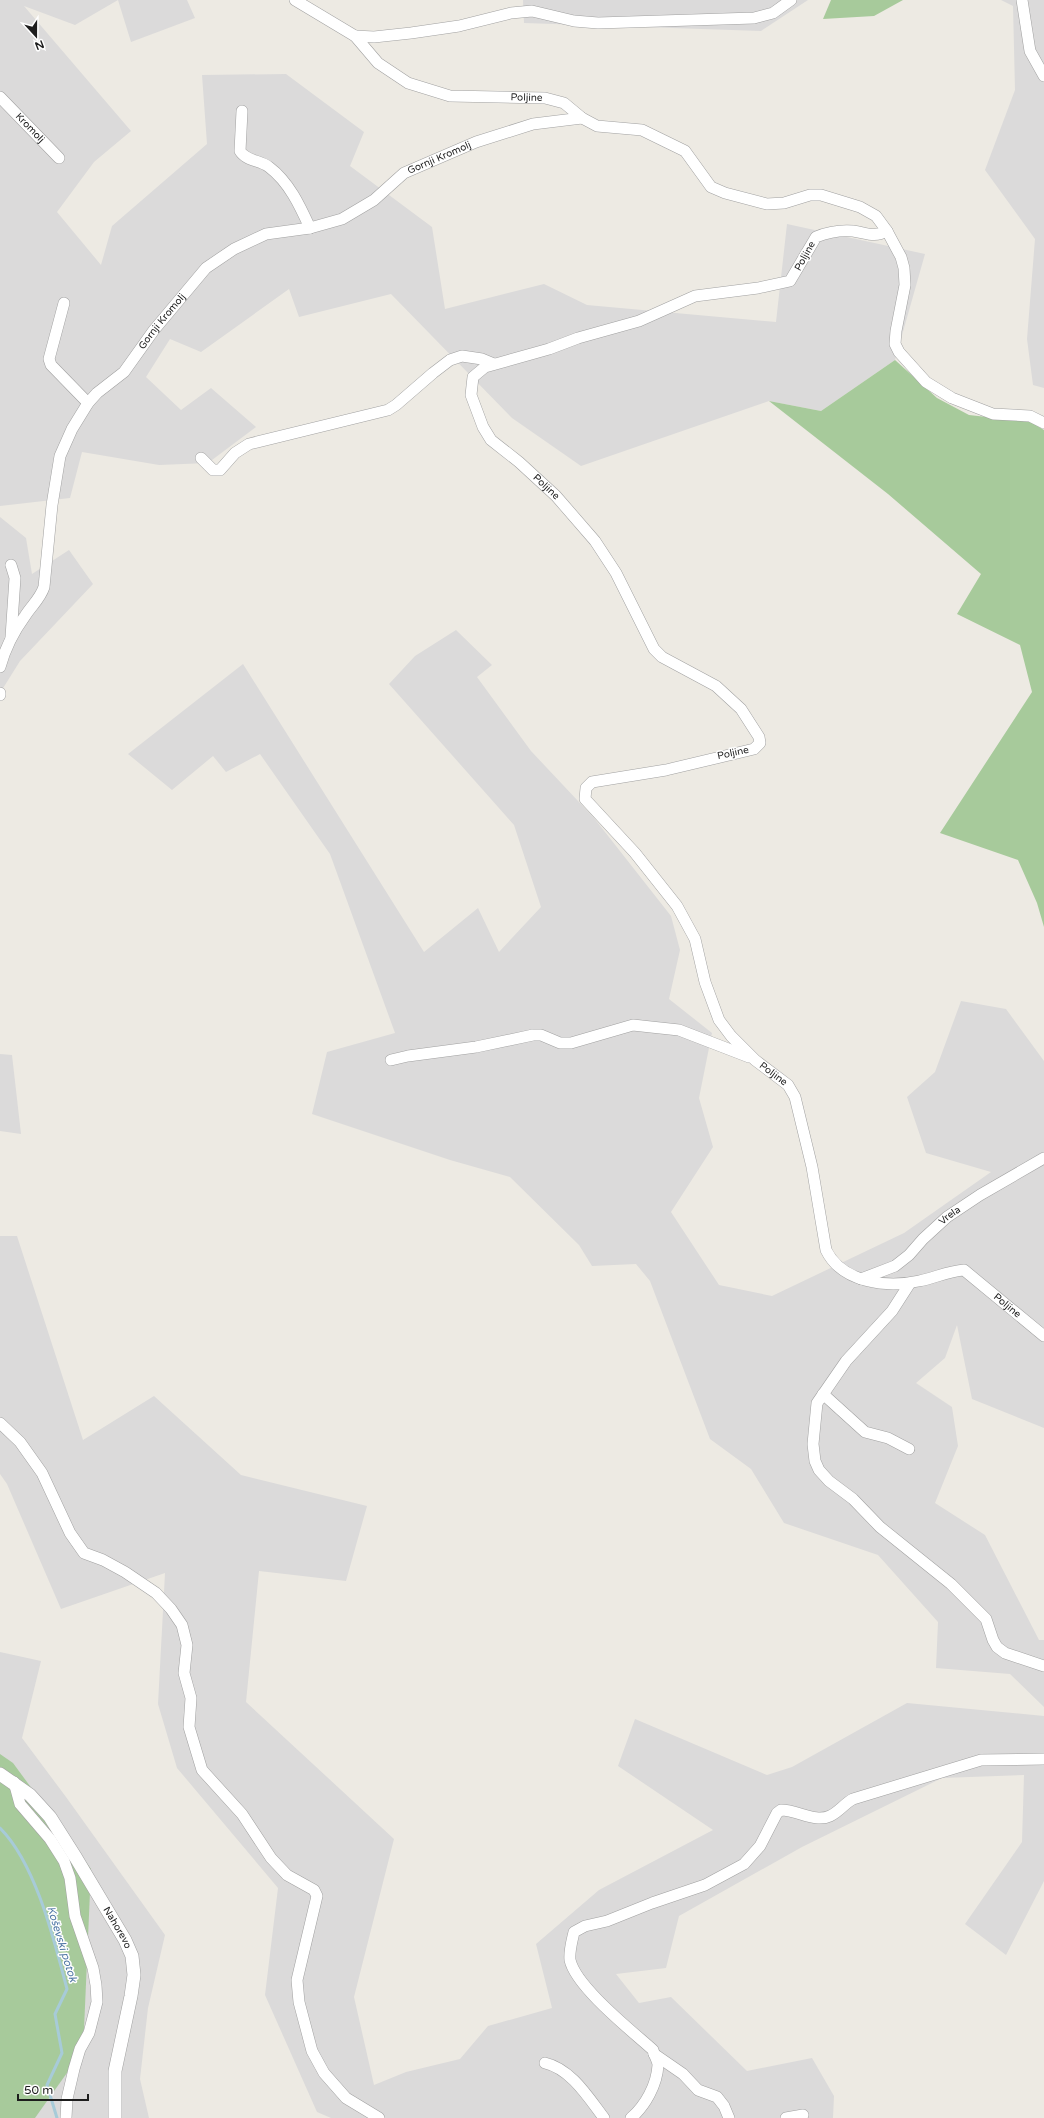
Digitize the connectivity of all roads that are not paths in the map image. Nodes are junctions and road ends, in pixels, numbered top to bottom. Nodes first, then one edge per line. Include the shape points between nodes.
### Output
1 (295, 0) edge
2 (791, 0) edge
3 (1022, 0) edge
4 (355, 36) junction
5 (1044, 76) edge
6 (0, 97) edge
7 (242, 111) dead end
8 (582, 118) junction
9 (59, 158) dead end
10 (310, 228) junction
11 (887, 231) junction
12 (64, 303) dead end
13 (494, 364) junction
14 (88, 403) junction
15 (1044, 423) edge
16 (201, 458) dead end
17 (11, 565) dead end
18 (11, 640) junction
19 (0, 667) edge
20 (391, 1060) dead end
21 (755, 1060) junction
22 (1044, 1158) edge
23 (861, 1279) junction
24 (910, 1282) junction
25 (1044, 1336) edge
26 (823, 1394) junction
27 (0, 1423) edge
28 (909, 1449) dead end
29 (1044, 1666) edge
30 (1044, 1759) edge
31 (0, 1774) edge
32 (14, 1782) junction
33 (654, 2054) junction
34 (545, 2063) dead end
35 (803, 2115) dead end
36 (66, 2118) edge
37 (115, 2118) edge
38 (379, 2118) edge
39 (604, 2118) edge
40 (631, 2118) edge
41 (729, 2118) edge
42 (786, 2118) edge

1 - 4 street
2 - 4 street via 773,13 754,18 598,23 574,21 532,11 411,33 374,37
3 - 5 street via 1030,51
4 - 8 street, Poljine via 378,62 408,83 450,96 545,98 564,103
6 - 9 street, Kromolj
7 - 10 street via 240,151 243,156 269,166 294,195
8 - 10 street, Gornji Kromolj via 533,124 476,142 404,173 374,200 342,219
8 - 11 street, Poljine via 597,126 642,130 685,150 711,187 725,193 767,204 821,195 860,206 876,216
10 - 14 street, Gornji Kromolj via 266,234 234,249 206,268 154,330 124,372 96,393
11 - 13 street, Poljine via 871,236 854,231 830,232 816,237 790,281 695,296 639,321
11 - 15 street, Poljine via 904,268 905,285 895,338 899,352 926,382 952,398 993,414 1030,416
12 - 14 street via 49,358 51,365
13 - 16 street via 462,356 450,360 388,410 249,444 235,453 220,470 213,470
13 - 21 street, Poljine via 472,376 471,395 483,427 491,440 556,496 595,540 616,573 654,649 662,657 716,686 741,709 760,737 760,743 754,749 666,770 592,782 586,788 585,799 677,906 694,939 705,982 719,1020
14 - 18 street, Gornji Kromolj via 60,456 52,505 44,587 40,598
17 - 18 street via 15,578
18 - 19 street, Gornji Kromolj
20 - 21 street via 533,1035 541,1035 560,1043 571,1043 633,1025 679,1030
21 - 23 street, Poljine via 788,1085 795,1097 812,1167 826,1250 832,1261
22 - 23 street, Vrela via 947,1217 895,1266
23 - 24 street, Poljine via 871,1283
24 - 25 street, Poljine via 964,1270
24 - 26 street via 892,1310 846,1361
26 - 28 street via 866,1432 888,1438
26 - 29 street via 817,1403 813,1444 819,1470 853,1499 880,1527 951,1584 986,1619 997,1647 1005,1653
27 - 38 street via 24,1447 42,1473 70,1533 84,1553 125,1572 156,1593 171,1608 182,1625 187,1645 184,1673 191,1698 189,1727 202,1770 242,1814 271,1858 287,1875 314,1890 317,1896 297,1980 299,2002 312,2052 324,2073 346,2098
30 - 33 street via 981,1760 853,1799 843,1804 832,1815 822,1819 781,1810 777,1812 760,1846 744,1864 705,1885 574,1932 570,1960 577,1978 653,2050
31 - 32 street, Nahorevo
32 - 36 street via 20,1804 53,1843 64,1861 70,1878 76,1916 96,1985 97,2002 74,2069 67,2099
32 - 37 street, Nahorevo via 50,1817 126,1940 132,1956 134,1975 131,1996 115,2071
33 - 40 street via 658,2065 652,2090 640,2110
33 - 41 street via 683,2074 698,2090 717,2097
34 - 39 street via 555,2065 566,2073
35 - 42 street

